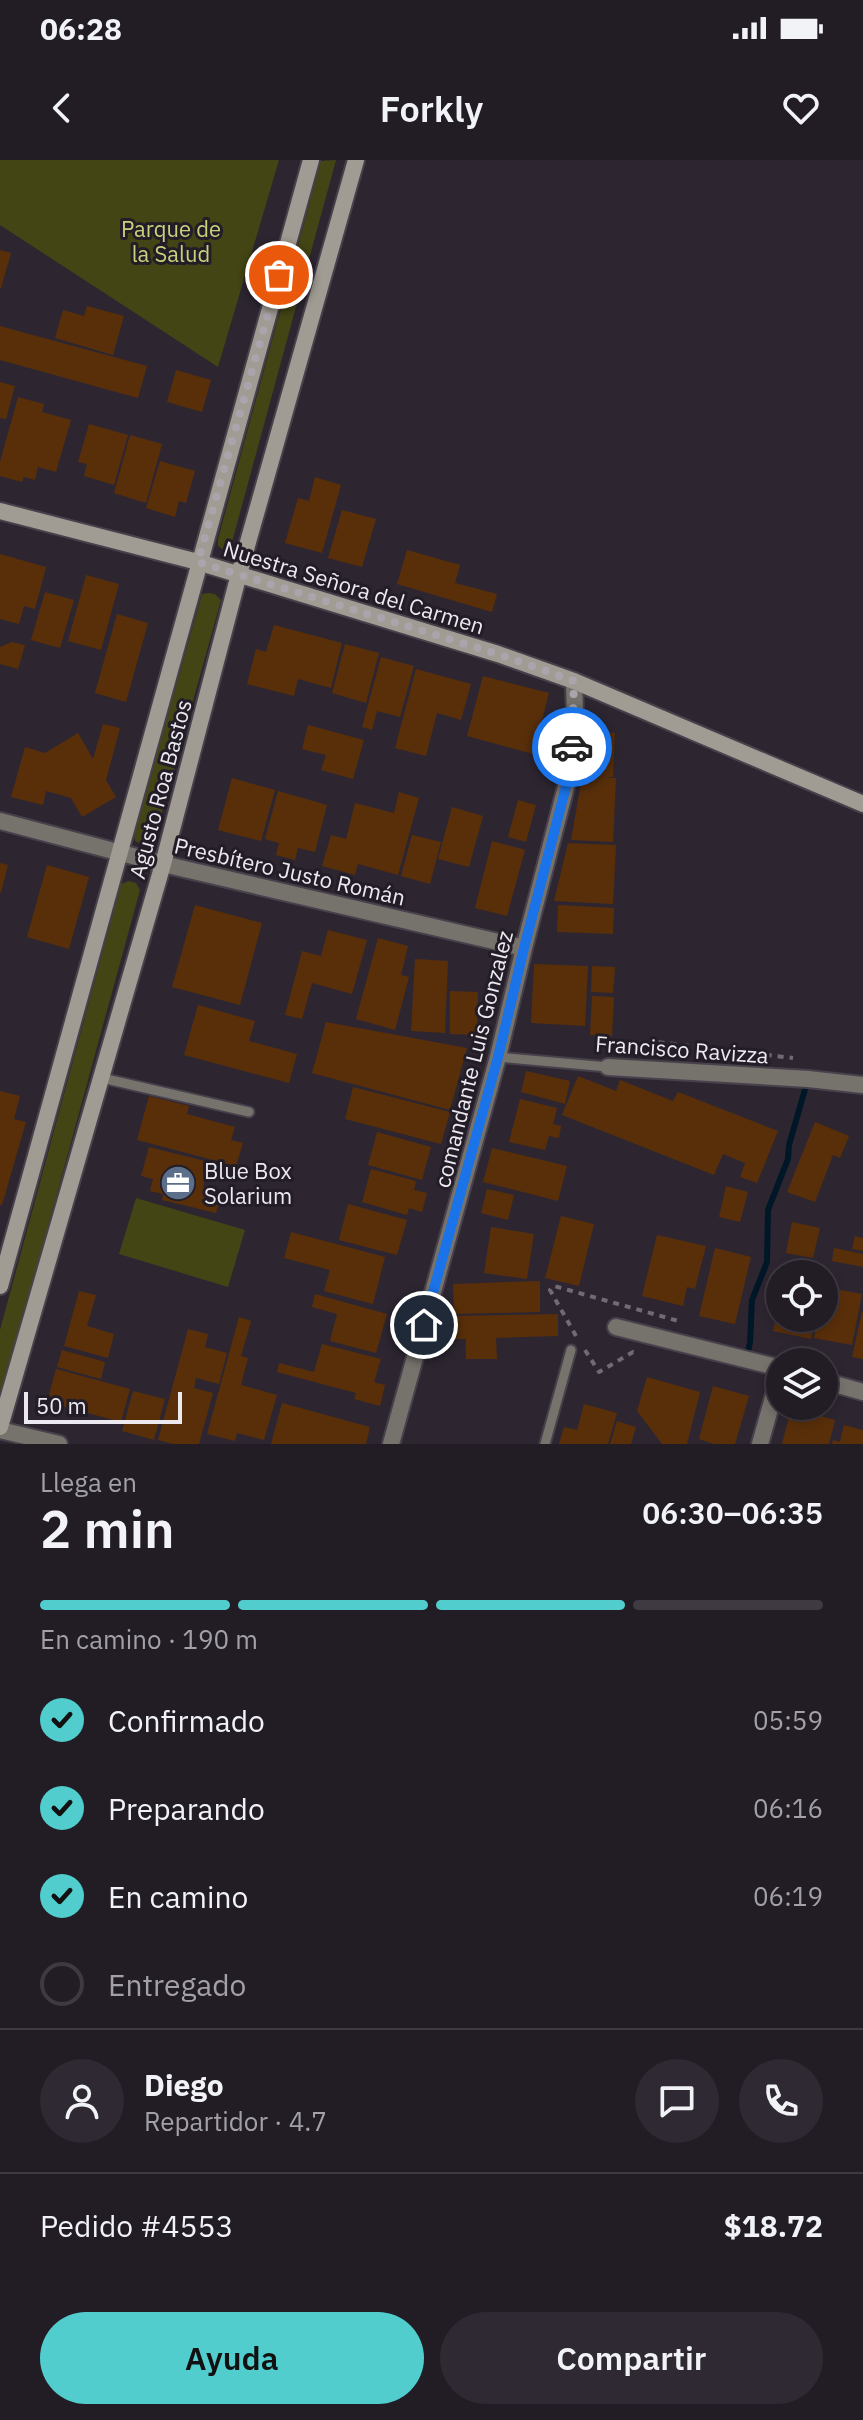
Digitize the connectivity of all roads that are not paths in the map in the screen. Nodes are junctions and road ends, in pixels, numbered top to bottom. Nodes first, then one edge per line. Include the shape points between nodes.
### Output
1 (311, 160) edge
2 (356, 160) edge
3 (0, 511) edge
4 (198, 562) junction
5 (239, 574) junction
6 (574, 681) junction
7 (863, 804) edge
8 (0, 821) edge
9 (121, 853) junction
10 (163, 864) junction
11 (524, 948) junction
12 (498, 1057) junction
13 (608, 1067) joint
14 (102, 1078) junction
15 (863, 1085) edge
16 (249, 1112) dead end
17 (0, 1286) edge
18 (616, 1327) dead end
19 (571, 1350) dead end
20 (766, 1366) edge
21 (838, 1385) edge
22 (863, 1392) edge
23 (766, 1420) edge
24 (0, 1428) edge
25 (59, 1444) edge
26 (391, 1444) edge
27 (545, 1444) edge
28 (760, 1444) edge

1 - 4 street, Agusto Roa Bastos
2 - 5 street, Agusto Roa Bastos
3 - 4 street, Nuestra Señora del Carmen
4 - 5 street, Nuestra Señora del Carmen
4 - 9 street, Agusto Roa Bastos
5 - 6 street, Nuestra Señora del Carmen
5 - 10 street, Agusto Roa Bastos
6 - 7 street, Nuestra Señora del Carmen
6 - 11 street, comandante Luis Gonzalez via 569,775
8 - 9 street, Presbítero Justo Román
9 - 10 street, Presbítero Justo Román
9 - 17 street, Agusto Roa Bastos
10 - 11 street, Presbítero Justo Román
10 - 14 street, Agusto Roa Bastos
11 - 12 street, comandante Luis Gonzalez
12 - 13 lane, Francisco Ravizza
12 - 26 street, comandante Luis Gonzalez
13 - 15 street, Francisco Ravizza
14 - 16 lane
14 - 24 street, Agusto Roa Bastos
18 - 20 street
19 - 27 lane
21 - 22 street
23 - 28 street
24 - 25 street

